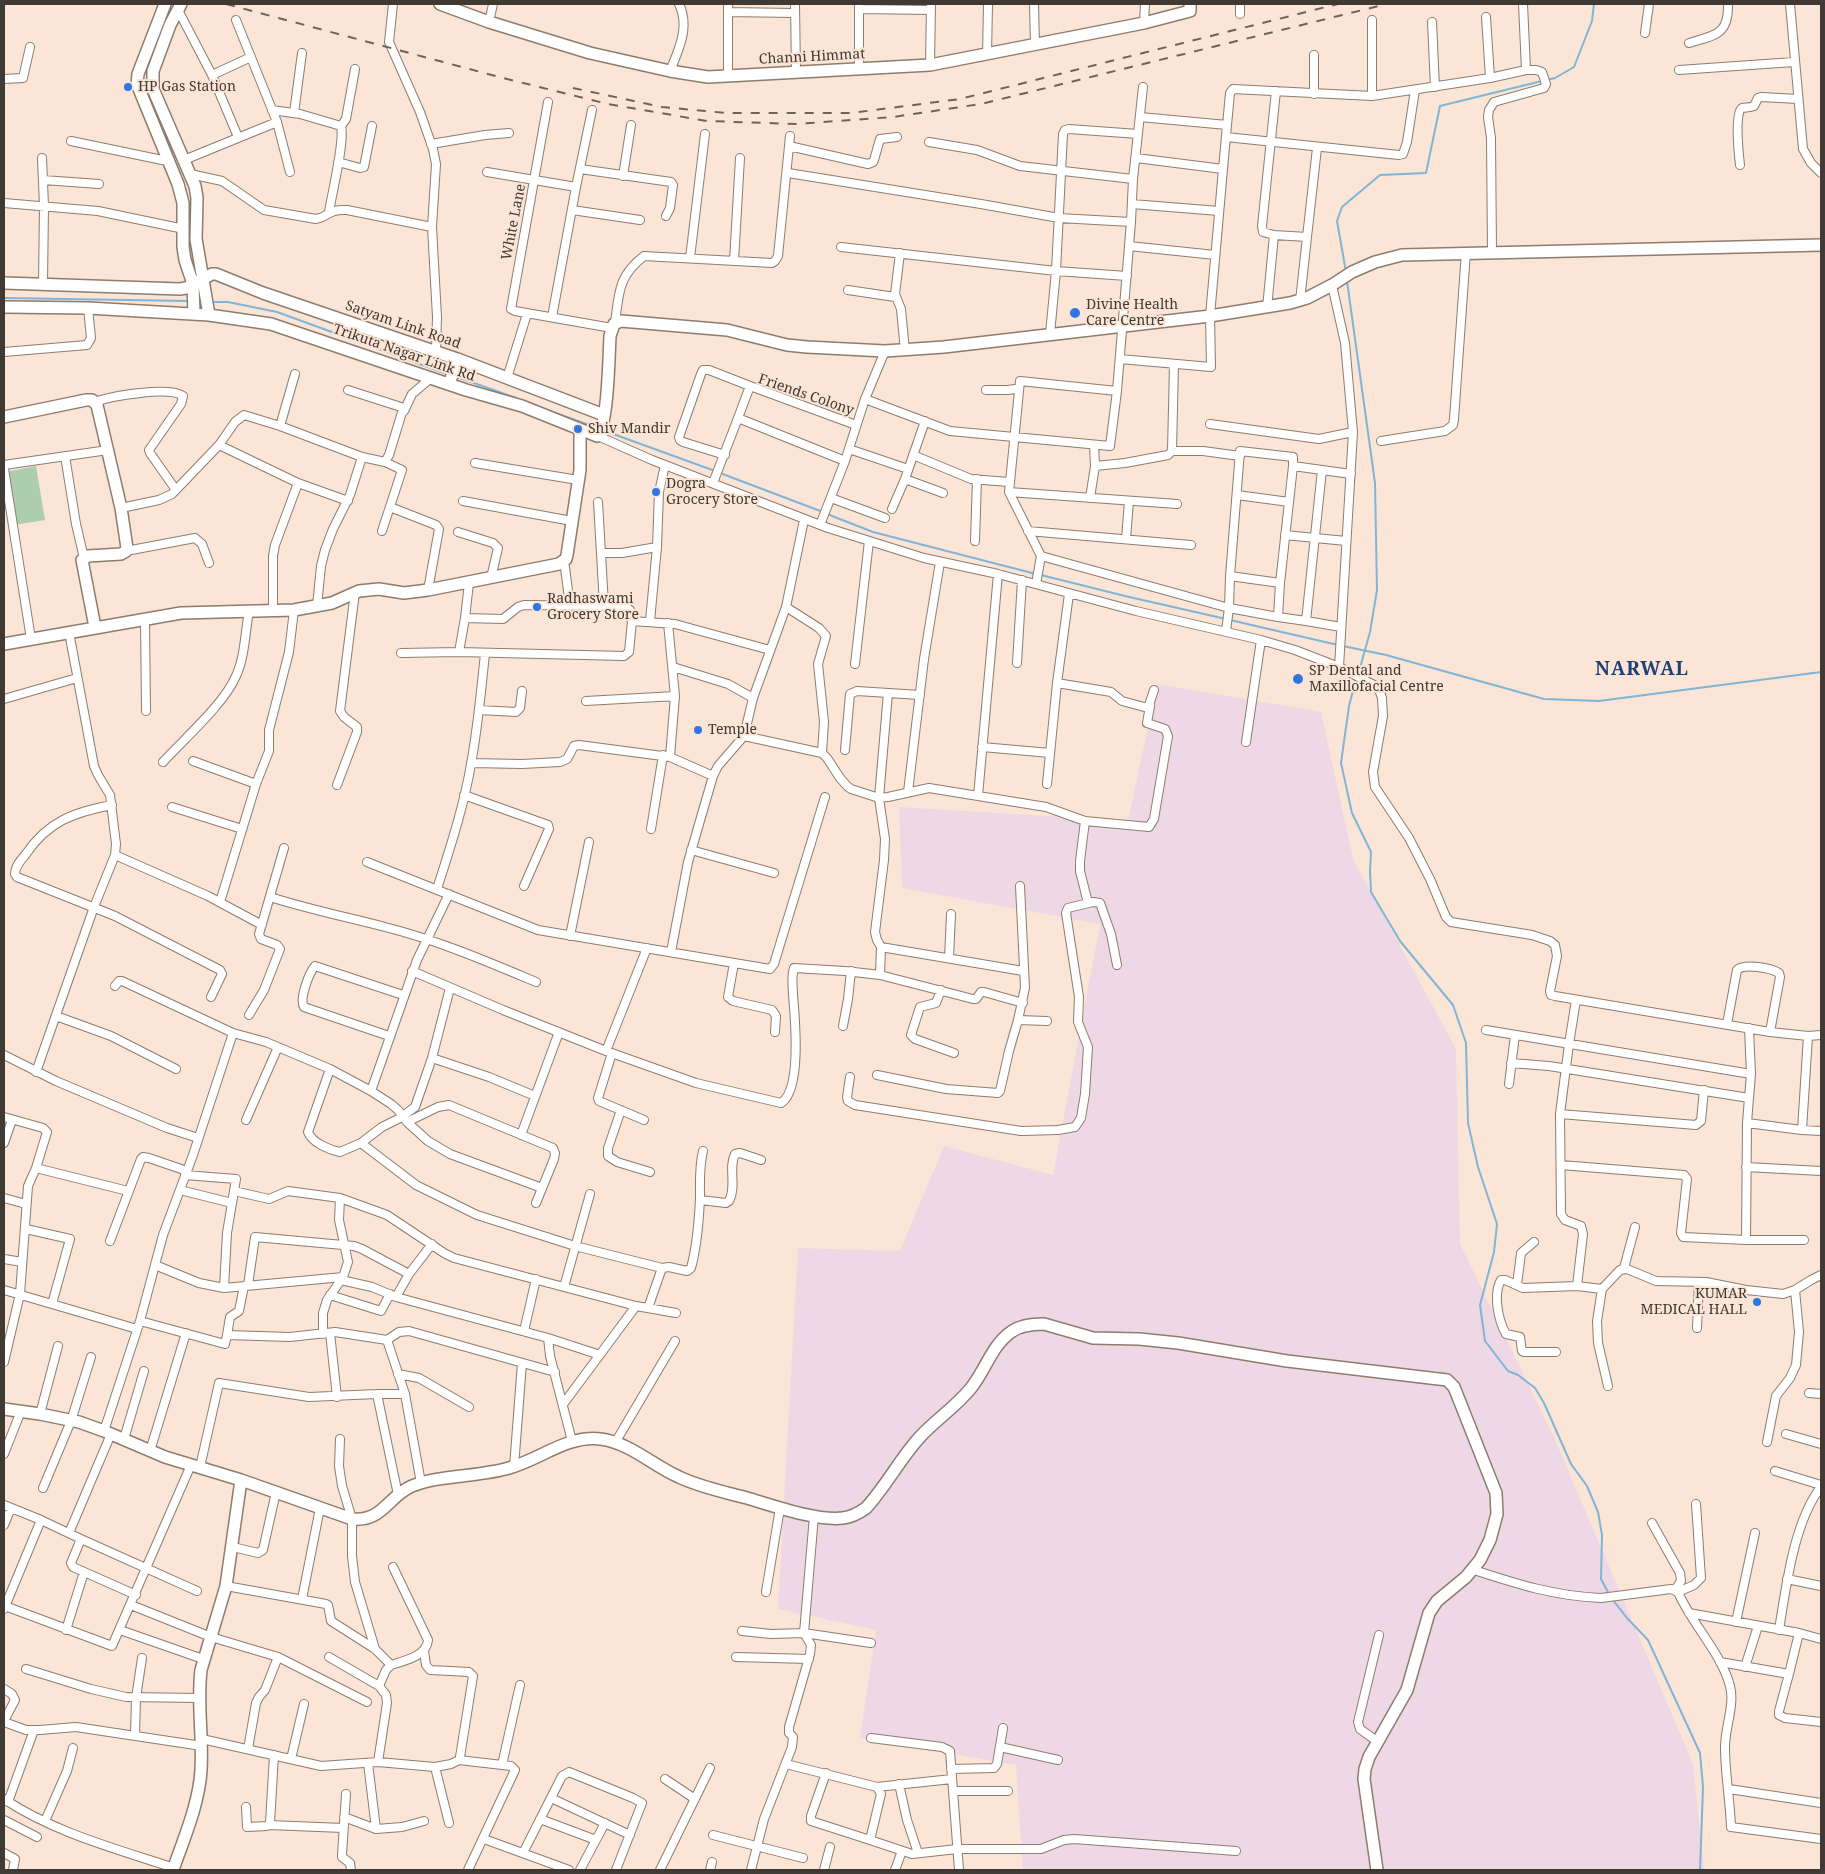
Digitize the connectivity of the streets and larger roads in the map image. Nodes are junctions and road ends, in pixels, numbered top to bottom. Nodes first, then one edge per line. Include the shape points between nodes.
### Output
1 (165, 4) edge
2 (393, 4) edge
3 (440, 4) edge
4 (493, 4) edge
5 (679, 4) edge
6 (795, 4) edge
7 (988, 4) edge
8 (1034, 4) edge
9 (1145, 4) edge
10 (1240, 4) edge
11 (1523, 4) edge
12 (1649, 4) edge
13 (1728, 4) edge
14 (1790, 4) edge
15 (859, 6) edge
16 (180, 7) edge
17 (931, 7) edge
18 (1190, 7) edge
19 (728, 8) edge
20 (794, 13) junction
21 (1240, 14) dead end
22 (1486, 16) dead end
23 (236, 20) dead end
24 (1372, 20) dead end
25 (489, 22) junction
26 (1432, 22) dead end
27 (1144, 23) junction
28 (1646, 33) dead end
29 (1689, 43) dead end
30 (1035, 45) junction
31 (30, 47) dead end
32 (302, 53) dead end
33 (988, 55) junction
34 (1314, 55) dead end
35 (251, 57) junction
36 (1794, 62) junction
37 (930, 65) junction
38 (355, 69) dead end
39 (859, 70) junction
40 (1526, 70) junction
41 (1679, 70) dead end
42 (670, 72) junction
43 (796, 74) junction
44 (212, 75) junction
45 (728, 76) junction
46 (4, 78) edge
47 (1490, 78) junction
48 (1143, 87) dead end
49 (1435, 87) junction
50 (1415, 90) junction
51 (1276, 91) junction
52 (1314, 94) junction
53 (1372, 96) junction
54 (1798, 99) junction
55 (548, 102) dead end
56 (272, 110) junction
57 (592, 110) dead end
58 (294, 113) junction
59 (1140, 117) junction
60 (277, 122) junction
61 (631, 124) dead end
62 (1227, 125) junction
63 (341, 126) junction
64 (372, 126) dead end
65 (509, 133) dead end
66 (705, 134) dead end
67 (1138, 134) junction
68 (790, 136) dead end
69 (238, 137) junction
70 (897, 137) dead end
71 (1226, 137) junction
72 (71, 141) dead end
73 (929, 142) dead end
74 (1270, 143) junction
75 (431, 144) junction
76 (789, 146) junction
77 (1317, 148) junction
78 (42, 158) dead end
79 (740, 158) dead end
80 (1136, 158) junction
81 (168, 162) junction
82 (338, 162) junction
83 (1740, 165) dead end
84 (187, 167) junction
85 (580, 169) junction
86 (1223, 169) junction
87 (1061, 170) junction
88 (290, 172) dead end
89 (487, 172) dead end
90 (788, 173) junction
91 (1821, 173) edge
92 (624, 176) junction
93 (175, 178) junction
94 (1134, 179) junction
95 (43, 180) junction
96 (534, 180) junction
97 (99, 184) dead end
98 (576, 187) junction
99 (4, 203) edge
100 (1132, 204) junction
101 (44, 206) junction
102 (572, 210) junction
103 (1219, 211) junction
104 (329, 212) junction
105 (666, 216) dead end
106 (1059, 218) junction
107 (640, 220) dead end
108 (1131, 222) junction
109 (432, 227) junction
110 (184, 229) junction
111 (1274, 235) junction
112 (1307, 237) junction
113 (1821, 245) edge
114 (1129, 246) junction
115 (841, 247) dead end
116 (1466, 252) junction
117 (1492, 252) junction
118 (900, 253) junction
119 (1215, 254) junction
120 (690, 258) junction
121 (734, 261) junction
122 (1056, 271) junction
123 (1127, 276) junction
124 (204, 278) junction
125 (1342, 279) junction
126 (4, 283) edge
127 (43, 284) junction
128 (193, 284) junction
129 (848, 290) dead end
130 (895, 297) junction
131 (1300, 300) junction
132 (194, 305) junction
133 (208, 306) junction
134 (4, 307) edge
135 (88, 308) junction
136 (1267, 308) junction
137 (527, 314) junction
138 (1210, 316) junction
139 (552, 317) junction
140 (614, 326) junction
141 (1121, 326) junction
142 (1050, 334) junction
143 (885, 351) junction
144 (905, 351) junction
145 (4, 352) edge
146 (436, 352) junction
147 (1120, 359) junction
148 (457, 362) junction
149 (1174, 364) junction
150 (295, 374) dead end
151 (431, 378) junction
152 (508, 378) junction
153 (450, 381) junction
154 (750, 386) junction
155 (348, 390) dead end
156 (986, 390) dead end
157 (1019, 391) junction
158 (1117, 391) junction
159 (865, 398) junction
160 (95, 402) junction
161 (404, 411) junction
162 (4, 416) edge
163 (604, 418) junction
164 (738, 418) junction
165 (925, 422) junction
166 (1210, 424) dead end
167 (856, 425) junction
168 (280, 426) junction
169 (580, 431) junction
170 (1353, 432) junction
171 (599, 434) junction
172 (1014, 438) junction
173 (1382, 441) dead end
174 (219, 445) junction
175 (1094, 445) junction
176 (849, 448) junction
177 (108, 450) junction
178 (1172, 450) junction
179 (725, 455) junction
180 (913, 455) junction
181 (65, 456) junction
182 (1240, 456) junction
183 (362, 457) junction
184 (845, 461) junction
185 (384, 462) junction
186 (475, 463) dead end
187 (4, 465) edge
188 (665, 465) junction
189 (1095, 466) junction
190 (1293, 466) junction
191 (4, 469) edge
192 (908, 469) junction
193 (1322, 470) junction
194 (1350, 474) junction
195 (716, 476) junction
196 (977, 479) junction
197 (578, 480) junction
198 (905, 480) junction
199 (1009, 482) junction
200 (298, 483) junction
201 (176, 490) junction
202 (1009, 492) junction
203 (943, 493) dead end
204 (1237, 495) junction
205 (831, 498) junction
206 (1090, 498) junction
207 (462, 500) dead end
208 (348, 501) junction
209 (1129, 501) junction
210 (598, 502) dead end
211 (1289, 502) junction
212 (1176, 504) dead end
213 (390, 507) junction
214 (121, 508) junction
215 (892, 509) dead end
216 (885, 518) dead end
217 (804, 520) junction
218 (572, 521) junction
219 (822, 522) junction
220 (382, 531) dead end
221 (1028, 531) junction
222 (458, 532) dead end
223 (1285, 535) junction
224 (1314, 538) junction
225 (1126, 539) junction
226 (869, 541) junction
227 (975, 541) dead end
228 (1346, 541) junction
229 (1191, 545) dead end
230 (657, 547) junction
231 (126, 551) junction
232 (602, 553) junction
233 (1041, 556) junction
234 (84, 558) junction
235 (564, 560) junction
236 (940, 562) junction
237 (210, 563) dead end
238 (998, 574) junction
239 (1230, 576) junction
240 (491, 578) junction
241 (1022, 580) junction
242 (469, 583) junction
243 (1280, 583) junction
244 (1036, 584) junction
245 (428, 590) junction
246 (355, 592) junction
247 (1069, 594) junction
248 (604, 605) junction
249 (317, 606) junction
250 (570, 606) junction
251 (786, 607) junction
252 (294, 610) junction
253 (249, 611) junction
254 (273, 612) junction
255 (1278, 617) junction
256 (465, 618) junction
257 (145, 619) junction
258 (1228, 619) junction
259 (632, 620) junction
260 (1306, 621) junction
261 (650, 622) junction
262 (668, 623) junction
263 (95, 627) junction
264 (1342, 627) junction
265 (69, 632) junction
266 (31, 639) junction
267 (1261, 640) junction
268 (4, 644) edge
269 (770, 650) junction
270 (459, 652) junction
271 (401, 653) dead end
272 (485, 654) junction
273 (1016, 662) dead end
274 (855, 664) dead end
275 (673, 667) junction
276 (1339, 667) junction
277 (77, 678) junction
278 (1057, 683) junction
279 (1154, 690) dead end
280 (522, 691) dead end
281 (888, 693) junction
282 (920, 695) junction
283 (675, 696) junction
284 (753, 698) junction
285 (4, 699) edge
286 (586, 701) dead end
287 (1150, 706) junction
288 (479, 710) junction
289 (146, 711) dead end
290 (744, 736) junction
291 (1246, 742) dead end
292 (982, 747) junction
293 (845, 750) dead end
294 (822, 753) junction
295 (1050, 753) junction
296 (666, 756) junction
297 (193, 761) dead end
298 (163, 762) dead end
299 (471, 763) junction
300 (713, 776) junction
301 (256, 784) junction
302 (1047, 784) dead end
303 (337, 785) dead end
304 (908, 792) junction
305 (464, 795) junction
306 (978, 796) junction
307 (825, 797) dead end
308 (879, 798) junction
309 (112, 805) junction
310 (172, 807) dead end
311 (1085, 821) junction
312 (242, 829) junction
313 (651, 829) dead end
314 (589, 842) dead end
315 (284, 848) dead end
316 (691, 850) junction
317 (115, 855) junction
318 (367, 862) dead end
319 (774, 873) dead end
320 (524, 886) dead end
321 (1020, 886) dead end
322 (436, 889) junction
323 (449, 894) junction
324 (270, 897) junction
325 (220, 902) junction
326 (1088, 903) junction
327 (94, 906) junction
328 (952, 914) dead end
329 (262, 925) junction
330 (570, 936) junction
331 (426, 939) junction
332 (881, 946) junction
333 (647, 948) junction
334 (671, 952) junction
335 (949, 958) junction
336 (734, 963) junction
337 (1117, 965) dead end
338 (412, 971) junction
339 (851, 971) junction
340 (1023, 971) junction
341 (880, 975) junction
342 (536, 982) dead end
343 (115, 986) dead end
344 (450, 988) junction
345 (941, 990) junction
346 (403, 995) junction
347 (211, 997) dead end
348 (1576, 1000) junction
349 (1022, 1003) junction
350 (249, 1015) dead end
351 (56, 1016) junction
352 (1018, 1020) junction
353 (1048, 1021) dead end
354 (1728, 1024) junction
355 (843, 1026) dead end
356 (1750, 1028) junction
357 (1486, 1030) dead end
358 (559, 1032) junction
359 (775, 1032) dead end
360 (1770, 1032) junction
361 (233, 1033) junction
362 (1515, 1035) junction
363 (1821, 1035) edge
364 (389, 1036) junction
365 (1808, 1036) junction
366 (1569, 1044) junction
367 (278, 1047) junction
368 (609, 1052) junction
369 (954, 1053) dead end
370 (4, 1055) edge
371 (432, 1058) junction
372 (1511, 1063) junction
373 (1565, 1068) junction
374 (176, 1069) dead end
375 (330, 1069) junction
376 (36, 1072) junction
377 (1751, 1074) junction
378 (877, 1075) dead end
379 (850, 1077) dead end
380 (1509, 1084) dead end
381 (1704, 1090) junction
382 (371, 1091) junction
383 (535, 1096) junction
384 (1749, 1098) junction
385 (621, 1110) junction
386 (1560, 1114) junction
387 (4, 1117) edge
388 (405, 1119) junction
389 (12, 1120) junction
390 (246, 1120) dead end
391 (644, 1120) dead end
392 (1747, 1123) junction
393 (1802, 1130) junction
394 (1821, 1132) edge
395 (520, 1135) junction
396 (198, 1138) junction
397 (4, 1143) edge
398 (360, 1144) junction
399 (703, 1151) dead end
400 (761, 1160) dead end
401 (1560, 1166) junction
402 (1746, 1167) junction
403 (36, 1168) junction
404 (1821, 1171) edge
405 (650, 1172) dead end
406 (186, 1173) junction
407 (542, 1188) junction
408 (180, 1190) junction
409 (128, 1191) junction
410 (234, 1192) junction
411 (590, 1194) dead end
412 (4, 1198) edge
413 (340, 1198) junction
414 (700, 1200) junction
415 (232, 1203) junction
416 (536, 1203) dead end
417 (26, 1204) junction
418 (1635, 1227) dead end
419 (26, 1229) junction
420 (1746, 1240) junction
421 (1804, 1240) dead end
422 (110, 1241) dead end
423 (1534, 1242) dead end
424 (432, 1244) junction
425 (346, 1245) junction
426 (575, 1246) junction
427 (4, 1259) edge
428 (22, 1262) junction
429 (155, 1265) junction
430 (662, 1268) junction
431 (1624, 1268) junction
432 (409, 1274) junction
433 (1821, 1275) edge
434 (342, 1279) junction
435 (536, 1279) junction
436 (1699, 1282) junction
437 (246, 1286) junction
438 (1517, 1286) junction
439 (1577, 1286) junction
440 (564, 1287) junction
441 (224, 1288) junction
442 (1602, 1289) junction
443 (4, 1290) edge
444 (1796, 1290) junction
445 (20, 1294) junction
446 (330, 1295) junction
447 (393, 1296) junction
448 (52, 1304) junction
449 (636, 1306) junction
450 (648, 1308) junction
451 (676, 1313) dead end
452 (138, 1325) junction
453 (1697, 1328) dead end
454 (524, 1331) junction
455 (186, 1333) junction
456 (327, 1333) junction
457 (227, 1335) junction
458 (548, 1338) junction
459 (387, 1340) junction
460 (675, 1341) dead end
461 (58, 1346) dead end
462 (1556, 1352) dead end
463 (600, 1355) junction
464 (91, 1357) dead end
465 (4, 1362) edge
466 (522, 1364) junction
467 (144, 1371) dead end
468 (555, 1372) junction
469 (398, 1374) junction
470 (1608, 1386) dead end
471 (1809, 1393) dead end
472 (377, 1394) junction
473 (405, 1394) junction
474 (1821, 1394) edge
475 (337, 1397) junction
476 (564, 1403) junction
477 (469, 1407) dead end
478 (4, 1409) edge
479 (21, 1411) junction
480 (40, 1414) junction
481 (71, 1420) junction
482 (108, 1432) junction
483 (1786, 1434) dead end
484 (124, 1439) junction
485 (340, 1439) dead end
486 (572, 1441) junction
487 (1767, 1442) dead end
488 (615, 1443) junction
489 (1821, 1444) edge
490 (150, 1451) junction
491 (4, 1454) edge
492 (196, 1466) junction
493 (514, 1467) junction
494 (1775, 1471) dead end
495 (241, 1480) junction
496 (421, 1483) junction
497 (1821, 1486) edge
498 (43, 1488) dead end
499 (276, 1492) junction
500 (398, 1495) junction
501 (1696, 1504) dead end
502 (7, 1507) edge
503 (320, 1508) junction
504 (780, 1508) junction
505 (814, 1516) junction
506 (352, 1519) junction
507 (41, 1520) junction
508 (1652, 1523) dead end
509 (4, 1525) edge
510 (68, 1533) junction
511 (1756, 1533) dead end
512 (80, 1539) junction
513 (233, 1546) junction
514 (393, 1567) dead end
515 (146, 1568) junction
516 (1474, 1570) junction
517 (84, 1572) junction
518 (1787, 1579) junction
519 (226, 1586) junction
520 (1821, 1586) edge
521 (197, 1591) dead end
522 (1677, 1591) junction
523 (766, 1592) dead end
524 (136, 1595) junction
525 (302, 1599) junction
526 (131, 1604) junction
527 (4, 1608) edge
528 (1688, 1614) junction
529 (1736, 1622) junction
530 (1758, 1626) junction
531 (66, 1630) junction
532 (120, 1630) junction
533 (1779, 1630) junction
534 (742, 1631) dead end
535 (804, 1633) junction
536 (1799, 1633) junction
537 (1379, 1635) dead end
538 (211, 1637) junction
539 (1821, 1639) edge
540 (871, 1644) dead end
541 (375, 1649) junction
542 (424, 1651) junction
543 (278, 1657) junction
544 (329, 1657) dead end
545 (736, 1657) dead end
546 (142, 1658) dead end
547 (203, 1659) junction
548 (809, 1659) junction
549 (1720, 1662) junction
550 (391, 1665) junction
551 (1745, 1667) junction
552 (26, 1669) dead end
553 (1788, 1674) junction
554 (520, 1685) dead end
555 (379, 1686) junction
556 (4, 1689) edge
557 (136, 1698) junction
558 (199, 1698) junction
559 (367, 1702) dead end
560 (304, 1704) dead end
561 (4, 1721) edge
562 (1821, 1722) edge
563 (1003, 1728) dead end
564 (34, 1730) junction
565 (135, 1735) junction
566 (871, 1738) dead end
567 (202, 1742) junction
568 (1378, 1742) junction
569 (72, 1748) dead end
570 (1000, 1748) junction
571 (248, 1749) junction
572 (274, 1755) junction
573 (290, 1759) junction
574 (1058, 1760) dead end
575 (458, 1761) junction
576 (378, 1762) junction
577 (368, 1763) junction
578 (786, 1764) junction
579 (502, 1765) junction
580 (435, 1767) junction
581 (710, 1768) dead end
582 (951, 1768) junction
583 (826, 1773) junction
584 (665, 1779) dead end
585 (952, 1779) junction
586 (899, 1784) junction
587 (877, 1787) junction
588 (1729, 1789) junction
589 (1008, 1790) dead end
590 (953, 1791) junction
591 (346, 1794) dead end
592 (551, 1798) junction
593 (695, 1799) junction
594 (6, 1801) edge
595 (1821, 1803) edge
596 (246, 1807) dead end
597 (344, 1817) junction
598 (540, 1819) junction
599 (4, 1820) edge
600 (45, 1821) junction
601 (424, 1821) dead end
602 (449, 1823) dead end
603 (604, 1823) junction
604 (268, 1825) junction
605 (343, 1828) junction
606 (376, 1828) junction
607 (630, 1835) junction
608 (712, 1835) dead end
609 (37, 1836) dead end
610 (1821, 1838) edge
611 (484, 1839) junction
612 (596, 1840) junction
613 (870, 1840) junction
614 (756, 1847) junction
615 (830, 1847) dead end
616 (957, 1848) junction
617 (902, 1851) junction
618 (1236, 1851) dead end
619 (523, 1852) junction
620 (4, 1854) edge
621 (918, 1854) junction
622 (803, 1858) dead end
623 (174, 1869) edge
624 (13, 1870) edge
625 (351, 1870) edge
626 (468, 1870) edge
627 (569, 1870) edge
628 (580, 1870) edge
629 (616, 1870) edge
630 (660, 1870) edge
631 (751, 1870) edge
632 (824, 1870) edge
633 (895, 1870) edge
634 (958, 1870) edge
635 (1378, 1870) edge

1 - 81 street via 137,84
2 - 75 street via 389,42
3 - 25 street, Channi Himmat
4 - 25 street
5 - 42 street via 683,11 684,38
6 - 20 street
7 - 33 street
8 - 30 street
9 - 27 street
10 - 21 street
11 - 40 street
12 - 28 street
13 - 29 street via 1727,22 1721,32
14 - 36 street
15 - 17 street
15 - 39 street
16 - 44 street
16 - 84 street via 153,71 153,89
17 - 37 street
18 - 27 street, Channi Himmat
19 - 20 street
19 - 45 street
20 - 43 street
22 - 47 street
23 - 35 street
24 - 53 street
25 - 42 street, Channi Himmat via 590,53
26 - 49 street
27 - 30 street, Channi Himmat
30 - 33 street, Channi Himmat
31 - 46 street via 23,78
32 - 58 street
33 - 37 street, Channi Himmat
34 - 52 street
35 - 44 street
35 - 56 street
36 - 41 street
36 - 54 street
37 - 39 street, Channi Himmat
38 - 63 street via 346,119
39 - 43 street, Channi Himmat
40 - 47 street
40 - 117 street via 1540,71 1546,84 1544,88 1494,102 1489,110
42 - 45 street, Channi Himmat
43 - 45 street, Channi Himmat
44 - 69 street
47 - 49 street
48 - 59 street
49 - 50 street
50 - 53 street
50 - 77 street via 1403,154
51 - 52 street
51 - 62 street via 1231,90
51 - 74 street
52 - 53 street
54 - 83 street via 1761,97 1754,106 1741,109 1737,122
54 - 91 street via 1803,148
55 - 96 street
56 - 58 street
56 - 60 street
57 - 85 street
58 - 63 street
59 - 62 street
59 - 67 street
60 - 69 street
60 - 88 street
61 - 92 street
62 - 71 street
63 - 82 street
64 - 82 street via 364,167
65 - 75 street
66 - 120 street
67 - 80 street
67 - 87 street via 1065,130
68 - 76 street
69 - 84 street
70 - 76 street via 880,139 874,160 868,164
71 - 74 street
71 - 86 street
72 - 81 street
73 - 87 street via 977,150 1015,165
74 - 77 street
74 - 111 street via 1262,226 1263,232
75 - 109 street via 436,164
76 - 90 street
77 - 112 street
78 - 95 street
79 - 121 street
80 - 86 street
80 - 94 street
81 - 93 street
82 - 104 street
84 - 93 street
84 - 104 street via 222,181 269,212 316,219
84 - 124 street via 197,198 196,240
85 - 92 street
85 - 98 street
86 - 103 street
87 - 94 street
87 - 106 street
89 - 96 street
90 - 106 street
90 - 121 street via 777,259 772,263
92 - 105 street via 672,183 671,205
93 - 110 street via 183,204
94 - 100 street
95 - 97 street
95 - 101 street
96 - 98 street, White Lane
96 - 137 street, White Lane via 511,306 512,310
98 - 102 street
99 - 101 street
100 - 103 street
100 - 108 street
101 - 110 street via 119,214
101 - 127 street
102 - 107 street
102 - 139 street
103 - 119 street
104 - 109 street via 347,210
106 - 108 street
106 - 122 street
108 - 114 street
109 - 146 street
110 - 128 street via 184,254
111 - 112 street
111 - 136 street
112 - 131 street
113 - 117 street
114 - 119 street
114 - 123 street
115 - 118 street
116 - 117 street
116 - 125 street via 1402,255 1375,262
116 - 173 street via 1452,425 1445,431
118 - 122 street
118 - 130 street
119 - 138 street
120 - 121 street
120 - 140 street via 648,255 640,260 621,282
122 - 123 street
122 - 142 street
123 - 141 street
124 - 128 street, Satyam Link Road
124 - 133 street
124 - 146 street, Satyam Link Road via 216,274
125 - 131 street
125 - 170 street
126 - 127 street, Satyam Link Road
127 - 128 street, Satyam Link Road via 167,289
128 - 132 street
129 - 130 street
130 - 144 street via 901,309
131 - 136 street
132 - 133 street, Trikuta Nagar Link Rd
132 - 135 street, Trikuta Nagar Link Rd
133 - 151 street, Trikuta Nagar Link Rd
134 - 135 street, Trikuta Nagar Link Rd
135 - 145 street via 91,338 87,345
136 - 138 street
137 - 139 street
137 - 152 street
138 - 141 street
138 - 149 street via 1211,367
139 - 140 street
140 - 143 street via 621,321 727,330 796,346
140 - 163 street
141 - 142 street
141 - 147 street
142 - 144 street
143 - 144 street
143 - 159 street
146 - 148 street, Satyam Link Road
147 - 149 street
147 - 158 street
148 - 152 street, Satyam Link Road
148 - 153 street
149 - 178 street
150 - 168 street
151 - 153 street, Trikuta Nagar Link Rd
151 - 161 street via 412,394
152 - 163 street, Satyam Link Road
153 - 169 street, Trikuta Nagar Link Rd via 522,406
154 - 164 street, Friends Colony
154 - 167 street, Friends Colony
154 - 179 street via 702,370 680,440
155 - 161 street via 401,407
156 - 157 street
157 - 158 street via 1020,381
157 - 172 street
158 - 175 street via 1110,446
159 - 165 street
159 - 167 street
160 - 162 street via 86,400
160 - 177 street
160 - 201 street via 142,393 175,392 183,396 150,450
161 - 185 street
163 - 171 street
164 - 179 street, Friends Colony
164 - 184 street
165 - 172 street via 950,431
165 - 180 street
166 - 170 street via 1319,439
167 - 176 street
168 - 174 street via 244,415 234,422
168 - 183 street
169 - 171 street, Trikuta Nagar Link Rd
169 - 197 street
170 - 194 street
171 - 188 street
172 - 175 street
172 - 199 street
174 - 200 street
174 - 201 street
175 - 189 street
176 - 184 street
176 - 192 street
177 - 181 street
177 - 214 street
178 - 182 street
178 - 189 street via 1168,455
179 - 195 street, Friends Colony
180 - 192 street
180 - 196 street
181 - 187 street
181 - 234 street
182 - 190 street via 1240,451 1293,457
182 - 204 street
183 - 185 street
183 - 208 street
184 - 205 street
185 - 213 street via 402,470
186 - 197 street
188 - 195 street
188 - 230 street
189 - 206 street
190 - 193 street
190 - 211 street
191 - 266 street
192 - 198 street
193 - 194 street
193 - 224 street
194 - 228 street
195 - 217 street
196 - 199 street
196 - 227 street
197 - 218 street
198 - 203 street
198 - 215 street
199 - 202 street
200 - 208 street
200 - 254 street via 275,545
201 - 214 street via 159,500
202 - 206 street
202 - 221 street
204 - 211 street
204 - 239 street
205 - 216 street
205 - 219 street
206 - 209 street
207 - 218 street
208 - 249 street via 323,558
209 - 212 street
209 - 225 street
210 - 232 street
211 - 223 street
213 - 220 street
213 - 245 street via 439,528
214 - 231 street
217 - 219 street
217 - 251 street
218 - 235 street
219 - 226 street
221 - 225 street
221 - 233 street
222 - 240 street via 493,543 498,548
223 - 224 street
223 - 243 street
224 - 228 street
224 - 260 street
225 - 229 street
226 - 236 street
226 - 274 street
228 - 264 street
230 - 232 street
230 - 261 street
231 - 234 street
231 - 237 street via 195,538 202,544
232 - 248 street
233 - 244 street
233 - 258 street
234 - 263 street via 82,562
235 - 240 street
235 - 250 street
236 - 238 street
236 - 282 street
238 - 241 street
238 - 292 street
239 - 243 street
239 - 258 street
240 - 242 street
241 - 244 street
241 - 273 street
242 - 245 street
242 - 256 street
243 - 255 street
244 - 247 street
245 - 246 street
246 - 249 street
246 - 303 street via 340,711 357,727 357,732
247 - 258 street
247 - 278 street
248 - 250 street
248 - 259 street via 629,608
249 - 252 street
250 - 256 street via 524,605 503,619
251 - 269 street
251 - 294 street via 826,636 818,664 824,722
252 - 254 street
252 - 301 street via 289,652 269,730 269,751
253 - 254 street
253 - 257 street via 182,613
253 - 298 street via 240,666 232,684 222,700
255 - 258 street
255 - 260 street
256 - 270 street
257 - 263 street
257 - 289 street
258 - 267 street
259 - 261 street
259 - 272 street via 630,652 624,656
260 - 264 street
261 - 262 street
262 - 269 street
262 - 275 street
263 - 265 street
264 - 276 street
265 - 266 street
265 - 277 street
266 - 268 street
267 - 276 street
267 - 291 street
269 - 284 street
270 - 271 street
270 - 272 street
272 - 288 street
275 - 283 street
275 - 284 street via 728,684
276 - 348 street via 1378,687 1383,716 1373,772 1375,787 1409,838 1446,917 1456,924 1550,940 1555,944 1557,956 1551,995
277 - 285 street
277 - 309 street via 94,766
278 - 287 street via 1098,689 1145,708
278 - 295 street
279 - 287 street
280 - 288 street via 520,708 516,712
281 - 282 street
281 - 293 street via 857,691 850,694
281 - 308 street
282 - 304 street
283 - 286 street
283 - 296 street
284 - 290 street
287 - 311 street via 1146,723 1165,729 1168,734 1151,825
288 - 299 street
290 - 294 street
290 - 300 street
292 - 295 street
292 - 306 street
294 - 308 street via 851,789
295 - 302 street
296 - 299 street via 579,745 574,746 567,759 560,762
296 - 300 street
296 - 313 street
297 - 301 street
299 - 305 street
300 - 316 street
301 - 312 street
304 - 306 street via 929,788
304 - 308 street
305 - 320 street via 548,825
305 - 322 street
306 - 311 street via 1046,807
307 - 336 street via 774,964 770,969
308 - 332 street via 885,839 875,932
309 - 317 street
309 - 327 street via 78,812 52,827 36,840 15,870 17,877
310 - 312 street
311 - 326 street via 1080,872
312 - 325 street
314 - 330 street
315 - 324 street
316 - 319 street
316 - 334 street
317 - 325 street
317 - 327 street
318 - 322 street
321 - 340 street
322 - 323 street
323 - 330 street via 538,930
323 - 331 street
324 - 329 street
324 - 331 street
325 - 329 street
326 - 337 street via 1097,902 1102,907
326 - 379 street via 1066,910 1079,997 1078,1022 1088,1047 1082,1110 1075,1127 1021,1131 855,1105 846,1097
327 - 347 street via 220,970 222,974
327 - 351 street
328 - 335 street
329 - 350 street via 261,940 278,945 280,949 264,990
330 - 333 street
331 - 338 street
331 - 342 street
332 - 335 street
332 - 341 street
333 - 334 street
333 - 368 street
334 - 336 street
335 - 340 street
336 - 359 street via 728,997 772,1010 776,1016
338 - 344 street
338 - 346 street
339 - 341 street
339 - 355 street
339 - 368 street via 794,968 796,1054 792,1087 781,1102 688,1081
340 - 349 street via 1025,988
341 - 345 street
343 - 361 street via 122,981
344 - 358 street
344 - 371 street
345 - 349 street via 974,999 984,992
345 - 369 street via 936,1003 919,1009 911,1035
346 - 364 street
346 - 364 street via 315,966 312,970 302,1000 304,1007
348 - 354 street
348 - 366 street
349 - 352 street
351 - 374 street via 111,1036
351 - 376 street
352 - 353 street
352 - 378 street via 998,1093 946,1089
354 - 356 street
354 - 360 street via 1737,970 1744,966 1771,970 1779,973 1780,977
356 - 360 street
356 - 377 street
357 - 362 street
358 - 368 street
358 - 383 street
360 - 365 street
361 - 367 street
361 - 396 street
362 - 366 street
362 - 372 street
363 - 365 street
364 - 382 street
365 - 393 street
366 - 373 street
366 - 377 street
367 - 375 street
367 - 390 street
368 - 385 street via 598,1098
370 - 376 street
371 - 383 street
371 - 388 street via 418,1102
372 - 373 street
372 - 380 street
373 - 381 street
373 - 386 street
375 - 382 street
375 - 398 street via 310,1126 310,1136 340,1152
376 - 396 street
377 - 384 street
381 - 384 street
381 - 386 street via 1701,1121 1696,1125
382 - 388 street
383 - 395 street
384 - 392 street
385 - 391 street
385 - 405 street via 608,1156
386 - 401 street
387 - 389 street
388 - 395 street via 449,1104
388 - 398 street via 382,1127
388 - 407 street via 428,1141 450,1154
389 - 397 street
389 - 403 street via 46,1130
392 - 393 street
392 - 402 street
393 - 394 street
395 - 407 street via 555,1149
396 - 406 street
398 - 426 street via 416,1185 468,1211
399 - 414 street via 699,1168
400 - 414 street via 735,1154 729,1201
401 - 420 street via 1684,1175 1687,1179 1680,1233 1683,1237
401 - 439 street via 1562,1218 1583,1229
402 - 404 street
402 - 420 street
403 - 409 street
403 - 417 street via 28,1186
406 - 408 street
406 - 409 street via 143,1157
406 - 410 street via 236,1179
407 - 416 street
408 - 415 street
408 - 429 street
409 - 422 street
410 - 413 street via 264,1198 288,1191
410 - 415 street
411 - 426 street
412 - 417 street
413 - 424 street via 387,1215
413 - 425 street via 339,1220
414 - 430 street via 691,1268 687,1271
415 - 441 street
417 - 419 street
418 - 431 street
419 - 428 street
419 - 448 street via 70,1239
420 - 421 street
423 - 438 street via 1521,1253
424 - 432 street
424 - 435 street via 460,1260
425 - 432 street via 362,1249
425 - 434 street via 348,1262
425 - 437 street via 255,1237
426 - 430 street
426 - 440 street
427 - 428 street
428 - 445 street
429 - 441 street via 199,1283
429 - 452 street
430 - 450 street
431 - 436 street via 1656,1281
431 - 442 street
432 - 447 street
433 - 444 street
434 - 437 street
434 - 446 street
434 - 447 street
435 - 440 street
435 - 454 street
436 - 444 street via 1783,1294
436 - 453 street
437 - 441 street
437 - 457 street via 239,1311 230,1317
438 - 439 street
438 - 462 street via 1504,1279 1497,1289 1504,1332 1520,1337 1524,1352
439 - 442 street
440 - 449 street
442 - 470 street via 1597,1332
443 - 445 street
444 - 487 street via 1797,1360 1790,1378 1776,1396
445 - 448 street
445 - 465 street
446 - 447 street via 381,1311
446 - 456 street via 324,1313
447 - 454 street
448 - 452 street
449 - 450 street
449 - 463 street
450 - 451 street
452 - 455 street
452 - 482 street
454 - 458 street
455 - 457 street via 225,1344
455 - 490 street
456 - 457 street via 290,1337
456 - 459 street
456 - 475 street
458 - 463 street
458 - 468 street
459 - 466 street via 399,1332 409,1331
459 - 469 street
460 - 488 street
461 - 480 street
463 - 476 street
464 - 481 street
466 - 468 street
466 - 493 street
467 - 484 street
468 - 476 street
469 - 473 street
469 - 477 street via 419,1378
471 - 474 street
472 - 473 street
472 - 475 street
472 - 500 street
473 - 496 street
475 - 492 street via 309,1397 219,1383
476 - 486 street
478 - 479 street
479 - 480 street
479 - 491 street
480 - 481 street
481 - 482 street
481 - 498 street
482 - 484 street
482 - 510 street
483 - 489 street
484 - 490 street
485 - 506 street via 340,1475
486 - 488 street via 585,1438
486 - 493 street
488 - 504 street via 688,1482
490 - 492 street
492 - 495 street
492 - 515 street
493 - 496 street
494 - 497 street
495 - 499 street
495 - 513 street
496 - 500 street
497 - 518 street via 1802,1523
499 - 503 street
499 - 513 street via 263,1550 258,1553
500 - 506 street via 375,1516
501 - 522 street via 1701,1578 1694,1585
502 - 507 street
502 - 509 street
503 - 506 street
503 - 525 street
504 - 505 street
504 - 523 street
505 - 516 street via 842,1519 866,1508 916,1441 968,1391 1009,1333 1044,1324 1093,1338 1178,1343 1287,1361 1450,1381 1497,1498 1497,1514 1490,1540
505 - 535 street
506 - 541 street via 355,1582
507 - 510 street
507 - 527 street
508 - 522 street via 1680,1573
510 - 512 street
511 - 529 street
512 - 515 street
512 - 517 street via 71,1563
513 - 519 street
514 - 542 street via 428,1640
515 - 521 street
515 - 524 street
516 - 522 street via 1542,1591 1590,1598
516 - 568 street via 1437,1601 1429,1613 1410,1682
517 - 524 street
517 - 531 street
518 - 520 street
518 - 533 street
519 - 525 street
519 - 538 street
522 - 528 street
524 - 526 street
525 - 541 street via 328,1605 331,1621
526 - 532 street
526 - 538 street
527 - 531 street
528 - 529 street
528 - 549 street
529 - 530 street
530 - 533 street
530 - 551 street
531 - 532 street via 112,1646
532 - 547 street
533 - 536 street
534 - 535 street
535 - 540 street
535 - 548 street via 811,1645
536 - 539 street
536 - 553 street
537 - 568 street via 1358,1722 1360,1729
538 - 543 street
538 - 547 street
541 - 550 street
542 - 550 street
542 - 575 street via 430,1670 469,1672 473,1676
543 - 559 street
543 - 571 street via 265,1690 256,1703
544 - 555 street
545 - 548 street
546 - 557 street
547 - 558 street
548 - 578 street via 788,1730 793,1740
549 - 551 street
549 - 588 street via 1731,1691 1725,1746
550 - 555 street
551 - 553 street
552 - 557 street via 91,1689
553 - 562 street via 1779,1714 1785,1718
554 - 579 street
555 - 576 street via 388,1703
556 - 561 street via 15,1700
557 - 558 street
557 - 565 street
558 - 567 street
560 - 573 street
561 - 564 street via 18,1728
563 - 570 street
564 - 565 street via 76,1727
564 - 594 street
565 - 567 street
566 - 582 street via 947,1748
567 - 571 street
567 - 623 street via 198,1791
568 - 635 street via 1369,1758 1364,1779
569 - 600 street via 67,1771
570 - 574 street
570 - 582 street via 994,1768
571 - 572 street
572 - 573 street
572 - 604 street via 271,1821
573 - 577 street via 321,1766
575 - 579 street
575 - 580 street
576 - 577 street
576 - 580 street
577 - 606 street
578 - 583 street
578 - 614 street
579 - 611 street via 515,1770
580 - 602 street
581 - 593 street
582 - 585 street
583 - 587 street
583 - 613 street via 811,1821
584 - 593 street
585 - 586 street
585 - 590 street
586 - 587 street
586 - 621 street
587 - 613 street via 881,1794
588 - 595 street
588 - 610 street via 1731,1827
589 - 590 street
590 - 616 street
591 - 597 street
592 - 598 street
592 - 603 street
592 - 607 street via 562,1776 569,1772 634,1798 642,1803
593 - 630 street
594 - 600 street
596 - 604 street via 247,1827
597 - 605 street
597 - 606 street
598 - 612 street
598 - 619 street
599 - 609 street
600 - 623 street
601 - 606 street via 402,1827
603 - 607 street
603 - 612 street
604 - 605 street
605 - 625 street via 342,1857 350,1863
607 - 629 street
608 - 614 street
611 - 619 street
611 - 626 street
612 - 628 street
613 - 617 street
614 - 622 street
614 - 631 street
615 - 632 street
616 - 618 street via 1041,1849 1074,1839
616 - 621 street
616 - 634 street
617 - 621 street
617 - 633 street
619 - 627 street
620 - 624 street via 15,1859

